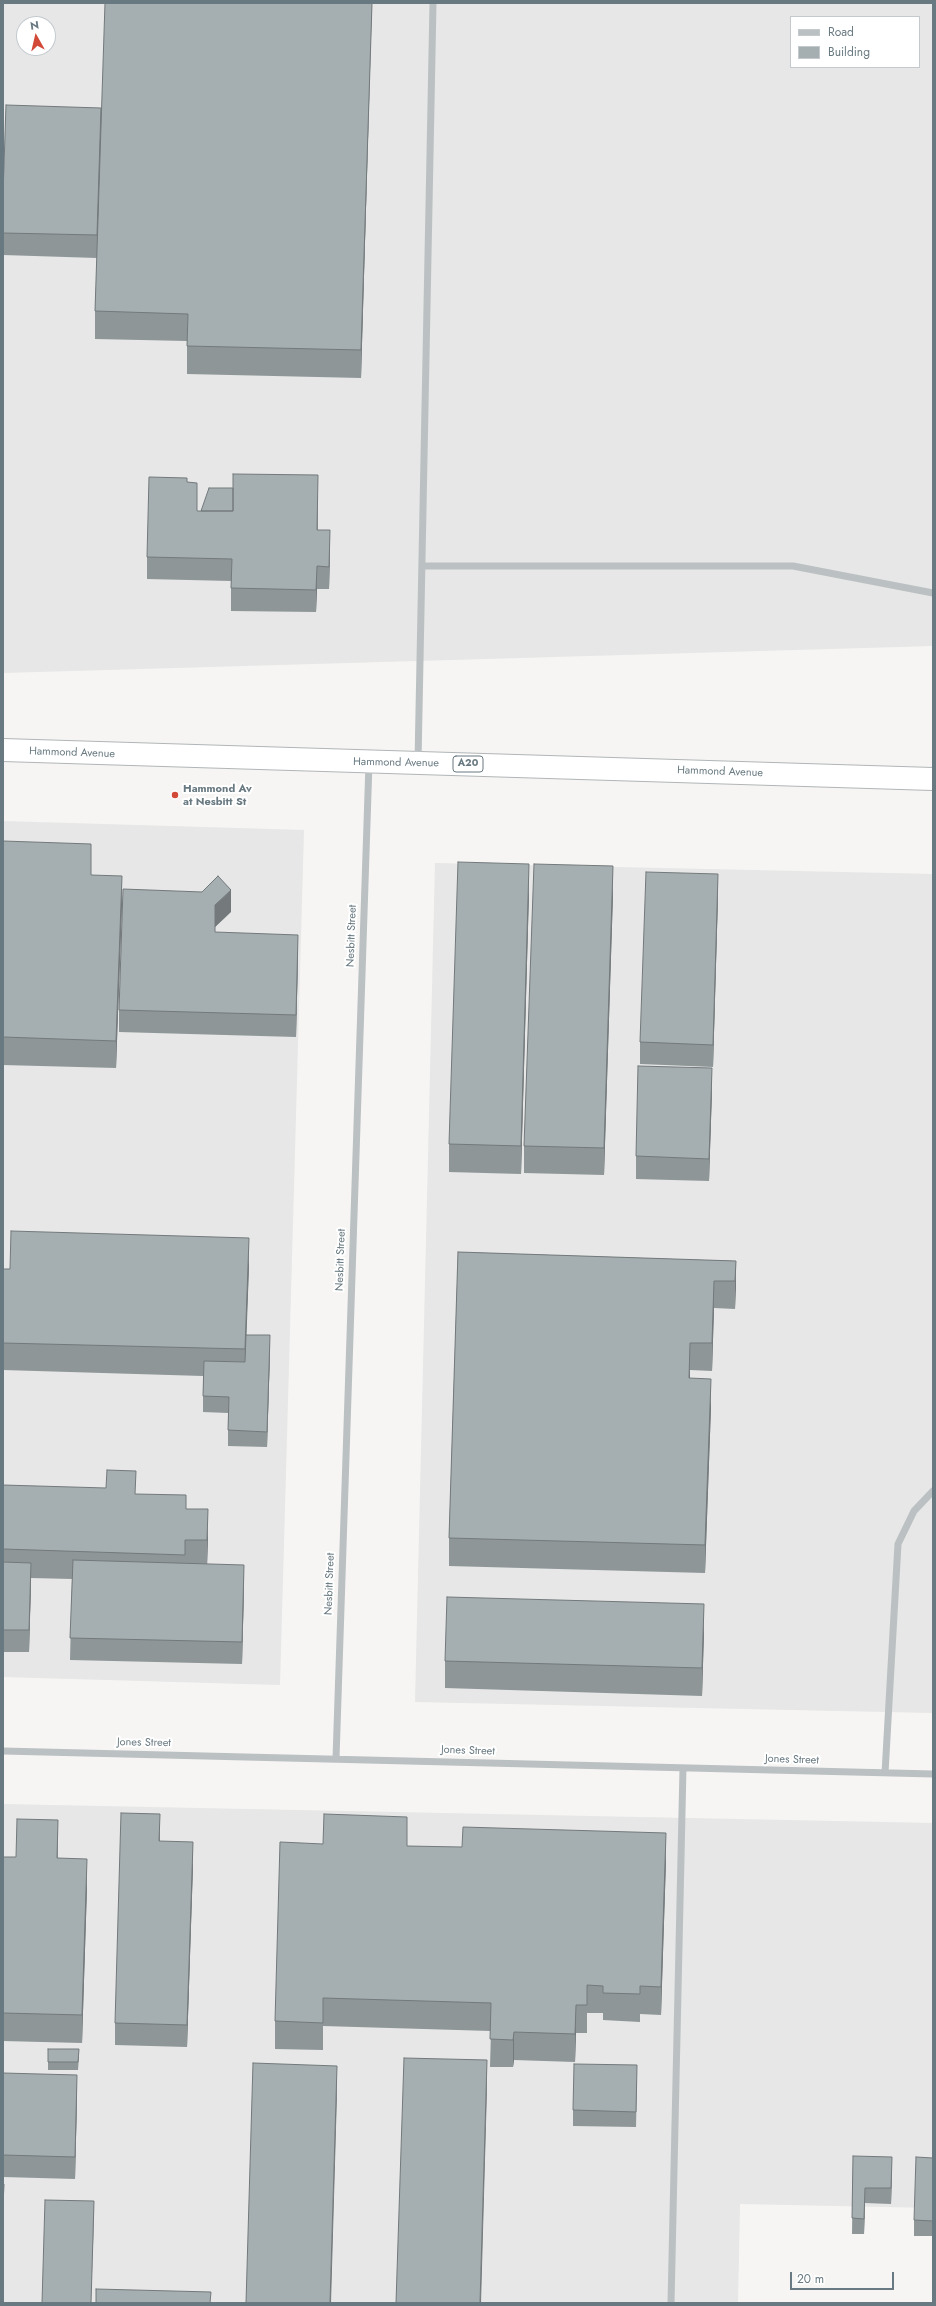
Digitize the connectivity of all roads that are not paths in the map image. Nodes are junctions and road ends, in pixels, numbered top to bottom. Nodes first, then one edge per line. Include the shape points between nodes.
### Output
1 (433, 3) edge
2 (422, 566) junction
3 (933, 593) edge
4 (3, 750) edge
5 (369, 762) junction
6 (418, 763) junction
7 (933, 779) edge
8 (933, 1491) edge
9 (3, 1751) edge
10 (336, 1758) junction
11 (683, 1768) junction
12 (885, 1773) junction
13 (933, 1774) edge
14 (670, 2303) edge

1 - 2 street
2 - 3 street via 793,566
2 - 6 street
4 - 5 highway, Hammond Avenue / A20
5 - 6 highway, Hammond Avenue / A20
5 - 10 street, Nesbitt Street
6 - 7 highway, Hammond Avenue / A20
8 - 12 street via 914,1511 898,1544
9 - 10 street, Jones Street
10 - 11 street, Jones Street
11 - 12 street, Jones Street
11 - 14 street
12 - 13 street, Jones Street

